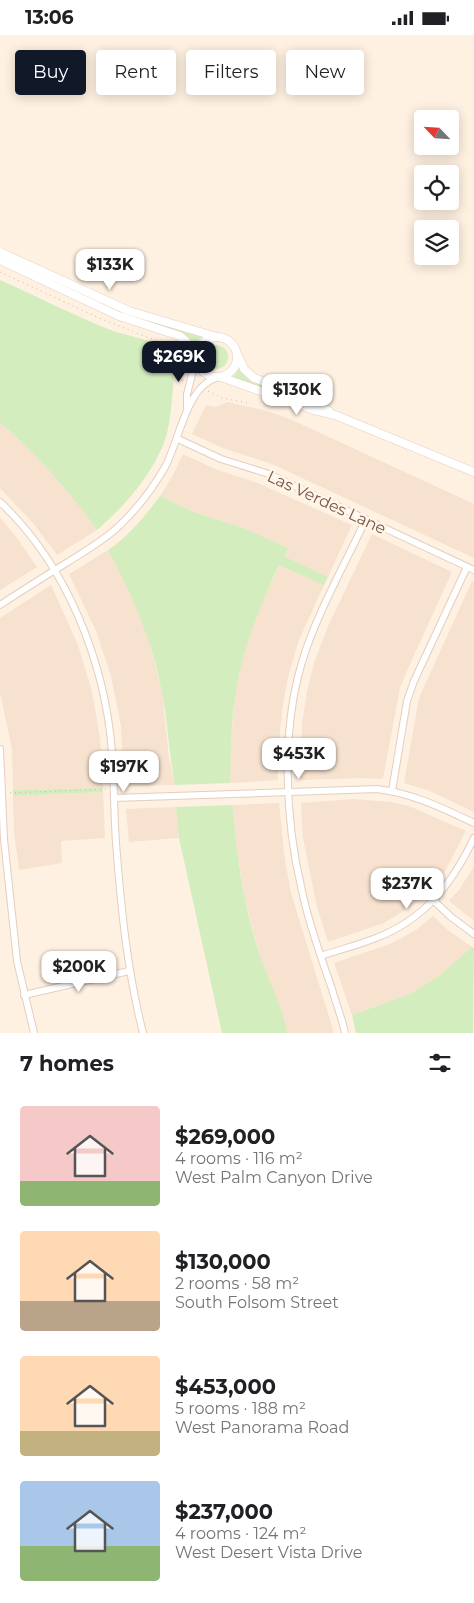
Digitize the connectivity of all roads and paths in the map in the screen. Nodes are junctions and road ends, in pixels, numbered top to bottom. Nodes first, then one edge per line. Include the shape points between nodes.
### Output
1 (0, 251) edge
2 (0, 260) edge
3 (0, 272) edge
4 (217, 337) junction
5 (237, 353) junction
6 (196, 358) junction
7 (218, 377) junction
8 (187, 382) dead end
9 (206, 391) dead end
10 (248, 403) dead end
11 (186, 411) junction
12 (335, 415) junction
13 (178, 439) junction
14 (474, 472) edge
15 (0, 502) edge
16 (366, 519) junction
17 (467, 567) junction
18 (474, 570) edge
19 (54, 571) junction
20 (0, 605) edge
21 (0, 749) edge
22 (113, 789) junction
23 (289, 791) junction
24 (392, 791) junction
25 (2, 793) junction
26 (114, 798) junction
27 (1, 803) edge
28 (474, 823) edge
29 (474, 838) edge
30 (434, 901) junction
31 (474, 934) edge
32 (321, 956) junction
33 (129, 971) junction
34 (24, 995) junction
35 (34, 1033) edge
36 (143, 1033) edge
37 (345, 1033) edge

1 - 4 street via 129,311
2 - 6 street via 118,316 180,336
3 - 8 path via 157,341 170,353 178,376
4 - 5 street via 230,341
4 - 6 street via 200,345
5 - 7 street via 232,371
5 - 12 street via 244,369 254,378 296,393
6 - 7 street via 205,374
6 - 11 street
7 - 11 street via 200,388
7 - 12 street
9 - 10 path
11 - 13 street
12 - 14 street
13 - 16 street, Las Verdes Lane via 221,459 269,474
13 - 19 street via 166,467 137,507 95,545
15 - 19 street
16 - 17 street, Las Verdes Lane
16 - 23 street via 302,661 289,736
17 - 18 street, Las Verdes Lane
17 - 24 street via 407,701
19 - 20 street
19 - 22 street via 84,631 98,673 108,719
21 - 25 street
22 - 25 path
22 - 26 street
23 - 24 street
23 - 26 street
23 - 32 street via 297,869
24 - 28 street via 434,803
25 - 27 street
26 - 33 street via 121,909
27 - 34 street via 17,961
29 - 30 street via 457,871
30 - 31 street
30 - 32 street via 392,931
32 - 37 street
33 - 34 street
33 - 36 street
34 - 35 street

